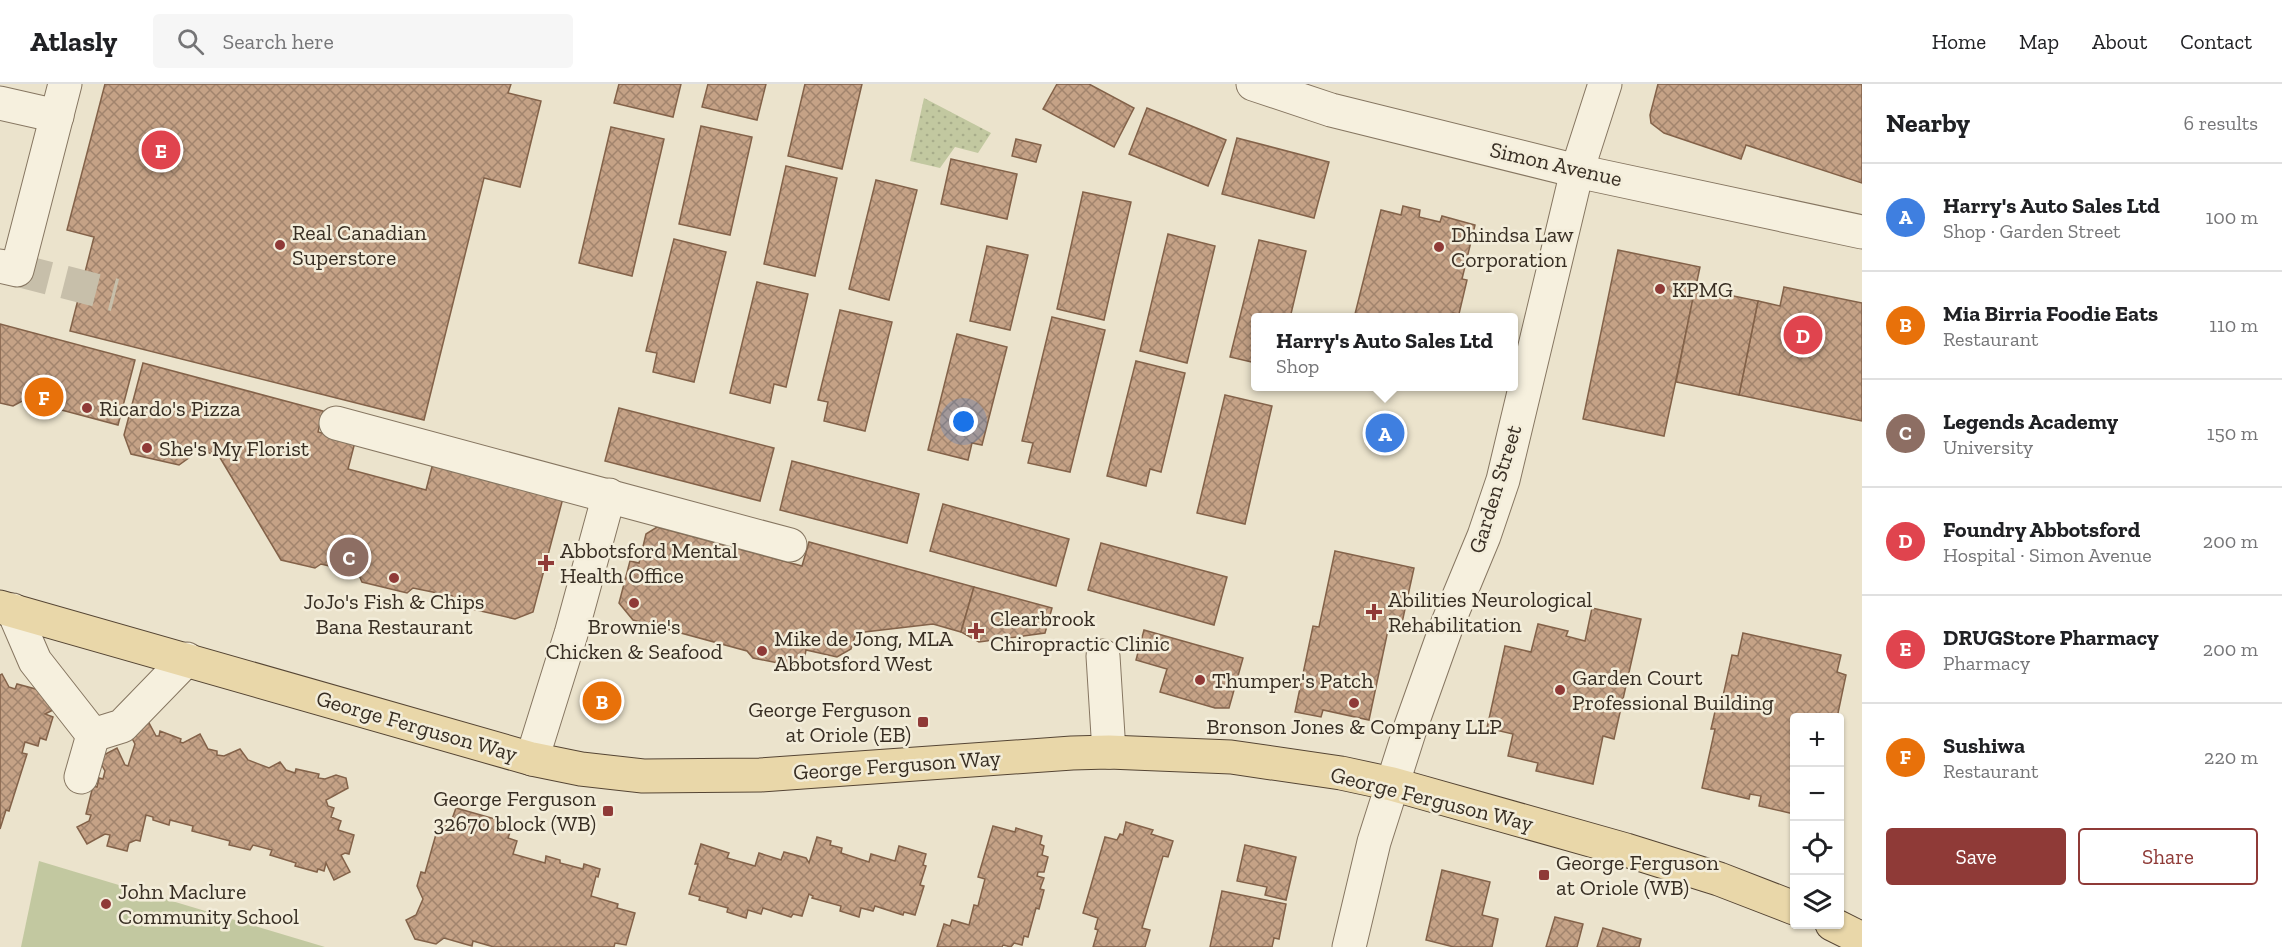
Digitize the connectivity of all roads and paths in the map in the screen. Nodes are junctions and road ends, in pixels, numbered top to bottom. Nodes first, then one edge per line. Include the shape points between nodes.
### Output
1 (65, 84) edge
2 (1253, 84) edge
3 (1605, 84) edge
4 (0, 103) edge
5 (57, 116) junction
6 (1577, 171) junction
7 (1862, 232) edge
8 (0, 266) edge
9 (336, 423) dead end
10 (609, 495) junction
11 (790, 544) dead end
12 (7, 609) edge
13 (1102, 656) dead end
14 (187, 659) junction
15 (93, 735) junction
16 (1109, 752) junction
17 (532, 759) junction
18 (81, 777) dead end
19 (1392, 784) junction
20 (1790, 906) edge
21 (1842, 929) edge
22 (1862, 939) edge
23 (1349, 947) edge

1 - 5 street
2 - 6 street, Simon Avenue via 1331,110
3 - 6 street, Garden Street
4 - 5 street
5 - 8 street via 17,270
6 - 7 street, Simon Avenue
6 - 19 street, Garden Street via 1503,480
9 - 10 street
10 - 11 street
10 - 17 street
12 - 14 main road, George Ferguson Way
12 - 15 street via 35,662
13 - 16 street
14 - 15 street via 122,726
14 - 17 main road, George Ferguson Way
15 - 18 street
16 - 17 main road, George Ferguson Way via 760,774 643,776
16 - 19 main road, George Ferguson Way via 1231,758
19 - 20 main road, George Ferguson Way via 1719,879
19 - 23 street, Garden Street
21 - 22 main road

